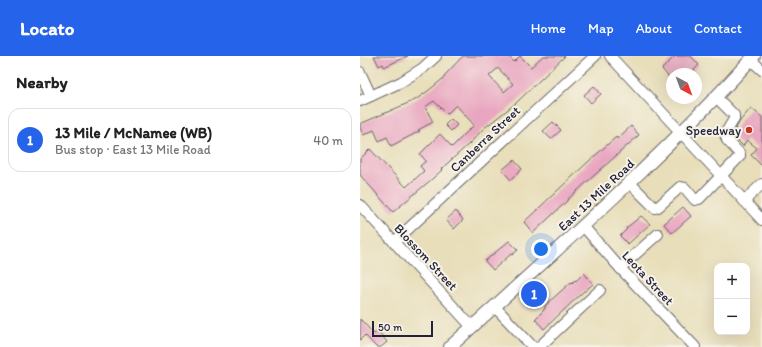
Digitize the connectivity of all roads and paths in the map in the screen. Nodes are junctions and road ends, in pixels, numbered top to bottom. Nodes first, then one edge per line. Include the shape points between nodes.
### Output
1 (436, 56) edge
2 (595, 56) edge
3 (610, 56) edge
4 (752, 58) edge
5 (762, 70) edge
6 (360, 72) edge
7 (371, 96) junction
8 (716, 97) junction
9 (360, 101) edge
10 (681, 133) junction
11 (721, 177) junction
12 (630, 183) junction
13 (762, 184) edge
14 (744, 201) junction
15 (360, 205) edge
16 (762, 220) edge
17 (583, 226) junction
18 (658, 234) dead end
19 (394, 242) junction
20 (620, 268) junction
21 (600, 290) dead end
22 (495, 307) junction
23 (472, 327) junction
24 (450, 347) edge
25 (533, 347) edge
26 (539, 347) edge
27 (695, 347) edge

1 - 7 street via 407,79
2 - 19 street, Canberra Street
3 - 10 street
4 - 5 street
4 - 8 main road, East 13 Mile Road
6 - 7 street
7 - 9 street
8 - 10 main road, East 13 Mile Road
8 - 11 street via 734,116 725,134 740,154
10 - 11 street
10 - 12 main road, East 13 Mile Road
11 - 12 street via 697,200 682,187 656,209
11 - 14 street
12 - 17 main road, East 13 Mile Road
13 - 14 street
14 - 16 street
15 - 19 street, Blossom Street
17 - 20 street, Leota Street
17 - 22 main road, East 13 Mile Road
18 - 20 street
19 - 23 street, Blossom Street
20 - 27 street, Leota Street
21 - 26 street
22 - 23 main road, East 13 Mile Road
22 - 25 street
23 - 24 main road, East 13 Mile Road

